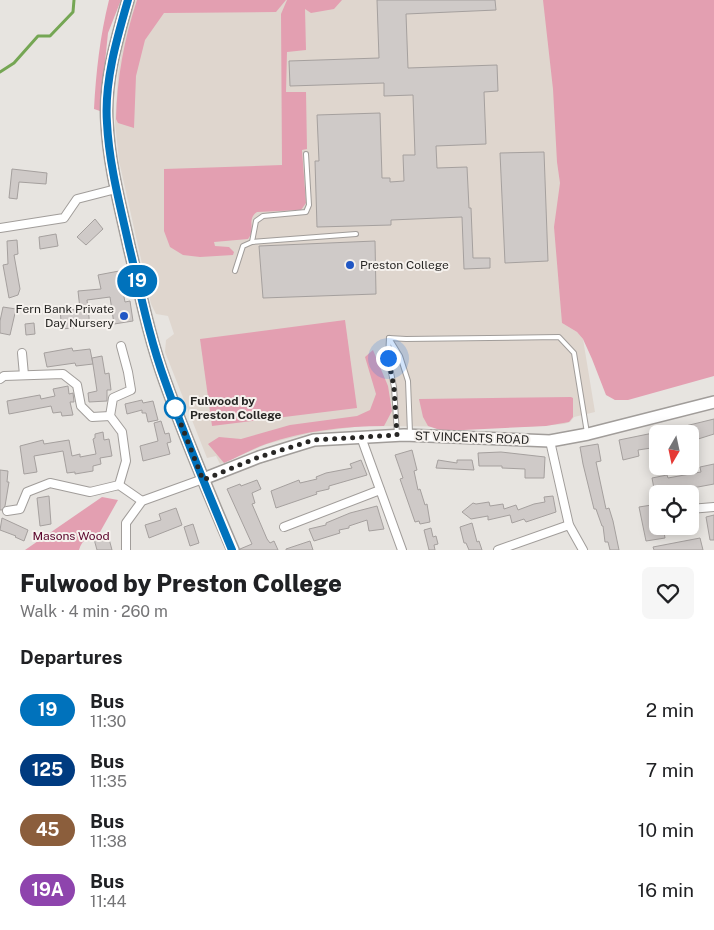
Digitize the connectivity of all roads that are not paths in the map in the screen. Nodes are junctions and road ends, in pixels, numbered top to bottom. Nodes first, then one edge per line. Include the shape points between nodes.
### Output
1 (128, 0) edge
2 (306, 154) dead end
3 (116, 189) junction
4 (0, 228) edge
5 (356, 234) dead end
6 (252, 242) junction
7 (236, 271) dead end
8 (389, 338) junction
9 (121, 346) dead end
10 (22, 353) dead end
11 (24, 376) junction
12 (0, 379) edge
13 (714, 402) edge
14 (110, 416) junction
15 (588, 434) junction
16 (397, 435) junction
17 (410, 435) junction
18 (361, 436) junction
19 (550, 441) junction
20 (203, 480) junction
21 (119, 485) junction
22 (380, 490) junction
23 (142, 501) junction
24 (714, 507) edge
25 (699, 508) edge
26 (7, 511) dead end
27 (569, 525) junction
28 (284, 527) dead end
29 (126, 550) edge
30 (232, 550) edge
31 (402, 550) edge
32 (498, 550) edge
33 (583, 550) edge

1 - 3 street via 114,49 106,122
2 - 6 lane via 309,205 306,212 263,216 256,221
3 - 4 street via 77,199 64,218
3 - 20 street via 164,381
5 - 6 lane
6 - 7 lane via 243,246
8 - 15 lane via 559,337 574,353
8 - 16 lane via 388,358 394,387
8 - 17 lane via 400,356 408,381
9 - 14 street via 131,390 113,398
10 - 11 street
11 - 12 street
11 - 14 street via 63,374 77,385 80,406 92,417
13 - 15 street, ST VINCENTS ROAD
14 - 21 street via 122,432 126,461
15 - 19 street, ST VINCENTS ROAD
16 - 17 street, ST VINCENTS ROAD
16 - 18 street, ST VINCENTS ROAD
17 - 19 street, ST VINCENTS ROAD
18 - 20 street, ST VINCENTS ROAD via 314,440 259,457
18 - 22 street
19 - 27 street
20 - 23 street
20 - 30 street
21 - 23 street
21 - 26 street via 90,492 50,483 27,492 20,509
22 - 28 street
22 - 31 street
23 - 29 street via 126,523
24 - 25 street
27 - 32 street
27 - 33 street

